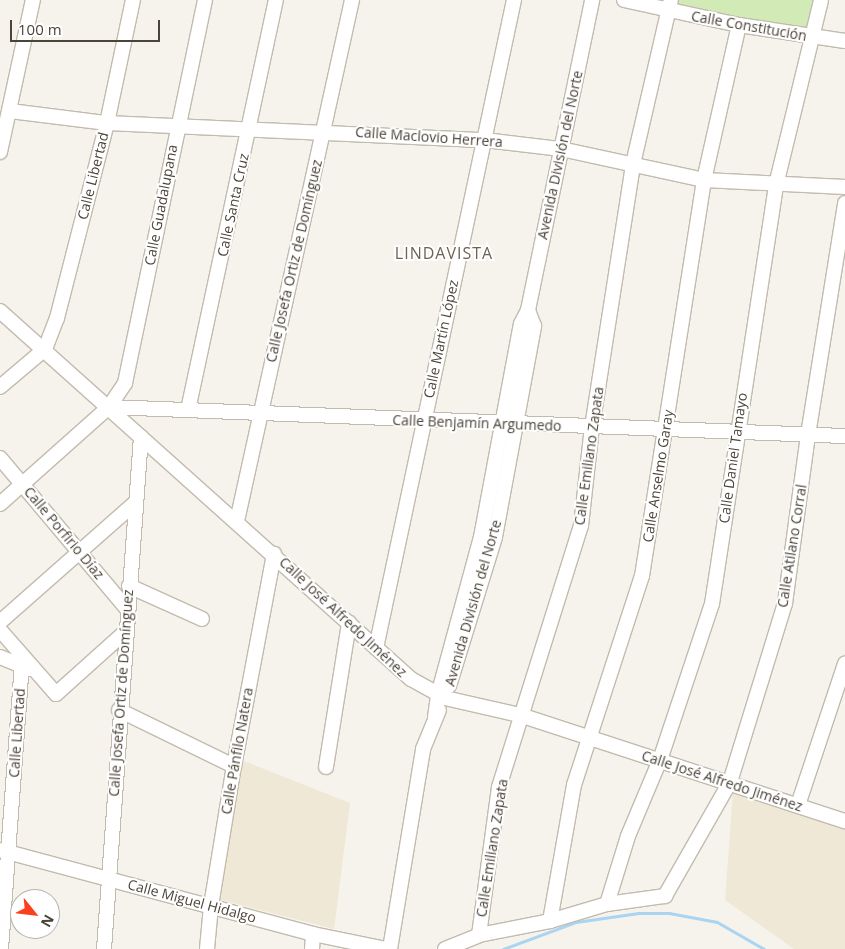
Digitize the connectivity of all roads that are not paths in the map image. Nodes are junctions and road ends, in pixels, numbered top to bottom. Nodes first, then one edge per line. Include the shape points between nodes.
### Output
1 (33, 0) edge
2 (133, 0) edge
3 (205, 0) edge
4 (276, 0) edge
5 (352, 0) edge
6 (514, 0) edge
7 (592, 0) edge
8 (624, 0) edge
9 (821, 0) edge
10 (669, 6) edge
11 (739, 25) junction
12 (812, 37) junction
13 (845, 41) edge
14 (6, 116) edge
15 (107, 123) junction
16 (177, 126) junction
17 (250, 128) junction
18 (323, 130) junction
19 (485, 140) junction
20 (561, 149) junction
21 (0, 152) edge
22 (633, 164) junction
23 (704, 180) junction
24 (776, 185) junction
25 (845, 187) edge
26 (845, 204) edge
27 (0, 311) edge
28 (45, 348) junction
29 (0, 387) edge
30 (110, 407) junction
31 (188, 410) junction
32 (260, 415) junction
33 (423, 421) junction
34 (510, 424) junction
35 (592, 427) junction
36 (665, 427) junction
37 (736, 432) junction
38 (808, 435) junction
39 (845, 436) edge
40 (141, 437) junction
41 (0, 458) edge
42 (24, 485) junction
43 (0, 504) edge
44 (134, 504) junction
45 (237, 522) junction
46 (80, 552) junction
47 (274, 554) junction
48 (129, 586) junction
49 (127, 609) junction
50 (202, 619) dead end
51 (0, 622) edge
52 (349, 623) junction
53 (0, 630) edge
54 (125, 632) junction
55 (376, 648) junction
56 (0, 657) edge
57 (845, 664) edge
58 (28, 668) junction
59 (442, 696) junction
60 (119, 710) junction
61 (520, 715) junction
62 (588, 738) junction
63 (660, 760) junction
64 (234, 766) junction
65 (326, 767) dead end
66 (730, 782) junction
67 (798, 805) junction
68 (845, 821) edge
69 (4, 851) edge
70 (109, 880) junction
71 (607, 904) junction
72 (211, 906) junction
73 (550, 921) junction
74 (314, 934) junction
75 (479, 935) junction
76 (2, 949) edge
77 (104, 949) edge
78 (208, 949) edge
79 (312, 949) edge
80 (386, 949) edge
81 (390, 949) edge
82 (446, 949) edge

1 - 14 street
2 - 15 street, Calle Libertad
3 - 16 street, Calle Guadalupana
4 - 17 street, Calle Santa Cruz
5 - 18 street, Calle Josefa Ortiz de Domínguez
6 - 19 street, Calle Martín López
7 - 20 street, Avenida División del Norte
8 - 10 street, Calle Constitución
9 - 12 street, Calle Daniel Tamayo
10 - 11 street, Calle Constitución
10 - 22 street, Calle Emiliano Zapata
11 - 12 street, Calle Constitución
11 - 23 street, Calle Anselmo Garay
12 - 13 street, Calle Constitución
12 - 24 street, Calle Daniel Tamayo
14 - 15 street, Calle Maclovio Herrera
14 - 21 street
15 - 16 street, Calle Maclovio Herrera
15 - 28 street, Calle Libertad via 56,318
16 - 17 street, Calle Maclovio Herrera
16 - 30 street, Calle Guadalupana via 125,383
17 - 18 street, Calle Maclovio Herrera
17 - 31 street, Calle Santa Cruz
18 - 19 street, Calle Maclovio Herrera
18 - 32 street, Calle Josefa Ortiz de Domínguez
19 - 20 street, Calle Maclovio Herrera
19 - 33 street, Calle Martín López
20 - 22 street, Calle Maclovio Herrera
20 - 34 street, Avenida División del Norte via 528,310 534,326
22 - 23 street, Calle Maclovio Herrera
22 - 35 street, Calle Emiliano Zapata
23 - 24 street, Calle Maclovio Herrera
23 - 36 street, Calle Anselmo Garay
24 - 25 street, Calle Maclovio Herrera
24 - 37 street, Calle Daniel Tamayo
26 - 38 street, Calle Atilano Corral
27 - 28 street, Calle José Alfredo Jiménez
28 - 29 street
28 - 30 street, Calle José Alfredo Jiménez
30 - 31 street, Calle Benjamín Argumedo
30 - 40 street, Calle José Alfredo Jiménez
30 - 42 street, Calle Guadalupana
31 - 32 street, Calle Benjamín Argumedo
32 - 33 street, Calle Benjamín Argumedo
32 - 45 street, Calle Josefa Ortiz de Domínguez
33 - 34 street, Calle Benjamín Argumedo
33 - 55 street, Calle Martín López
34 - 35 street, Calle Benjamín Argumedo
34 - 59 street, Avenida División del Norte via 495,537
35 - 36 street, Calle Benjamín Argumedo
35 - 61 street, Calle Emiliano Zapata via 581,526
36 - 37 street, Calle Benjamín Argumedo
36 - 62 street, Calle Anselmo Garay via 638,591
37 - 38 street, Calle Benjamín Argumedo
37 - 63 street, Calle Daniel Tamayo via 712,604
38 - 39 street, Calle Benjamín Argumedo
38 - 66 street, Calle Atilano Corral via 785,603
40 - 44 street, Calle Josefa Ortiz de Domínguez
40 - 45 street, Calle José Alfredo Jiménez
41 - 42 street, Calle Porfirio Díaz
42 - 43 street, Calle Guadalupana
42 - 46 street, Calle Porfirio Díaz
44 - 46 street
44 - 48 street, Calle Josefa Ortiz de Domínguez
45 - 47 street, Calle José Alfredo Jiménez
46 - 49 street, Calle Porfirio Díaz
46 - 51 street
47 - 52 street, Calle José Alfredo Jiménez
47 - 64 street, Calle Pánfilo Natera
48 - 49 street, Calle Josefa Ortiz de Domínguez
48 - 50 street
49 - 54 street, Calle Josefa Ortiz de Domínguez
52 - 55 street, Calle José Alfredo Jiménez
52 - 65 street
53 - 58 street
54 - 58 street via 56,694
54 - 60 street, Calle Josefa Ortiz de Domínguez
55 - 59 street, Calle José Alfredo Jiménez via 410,679
56 - 58 street
57 - 67 street
58 - 69 street, Calle Libertad
59 - 61 street, Calle José Alfredo Jiménez
59 - 81 street, Avenida División del Norte via 423,750
60 - 64 street
60 - 70 street, Calle Josefa Ortiz de Domínguez
61 - 62 street, Calle José Alfredo Jiménez
61 - 75 street, Calle Emiliano Zapata via 499,787
62 - 63 street, Calle José Alfredo Jiménez
62 - 73 street, Calle Anselmo Garay via 572,795
63 - 66 street, Calle José Alfredo Jiménez
63 - 71 street, Calle Daniel Tamayo via 628,836
64 - 72 street, Calle Pánfilo Natera
66 - 67 street, Calle José Alfredo Jiménez
66 - 71 street, Calle Atilano Corral via 665,896
67 - 68 street, Calle José Alfredo Jiménez
69 - 70 street, Calle Miguel Hidalgo
69 - 76 street, Calle Libertad
70 - 72 street, Calle Miguel Hidalgo
70 - 77 street, Calle Josefa Ortiz de Domínguez
71 - 73 street
72 - 74 street, Calle Miguel Hidalgo
72 - 78 street, Calle Pánfilo Natera
73 - 75 street
74 - 79 street
74 - 80 street, Calle Miguel Hidalgo
75 - 82 street

